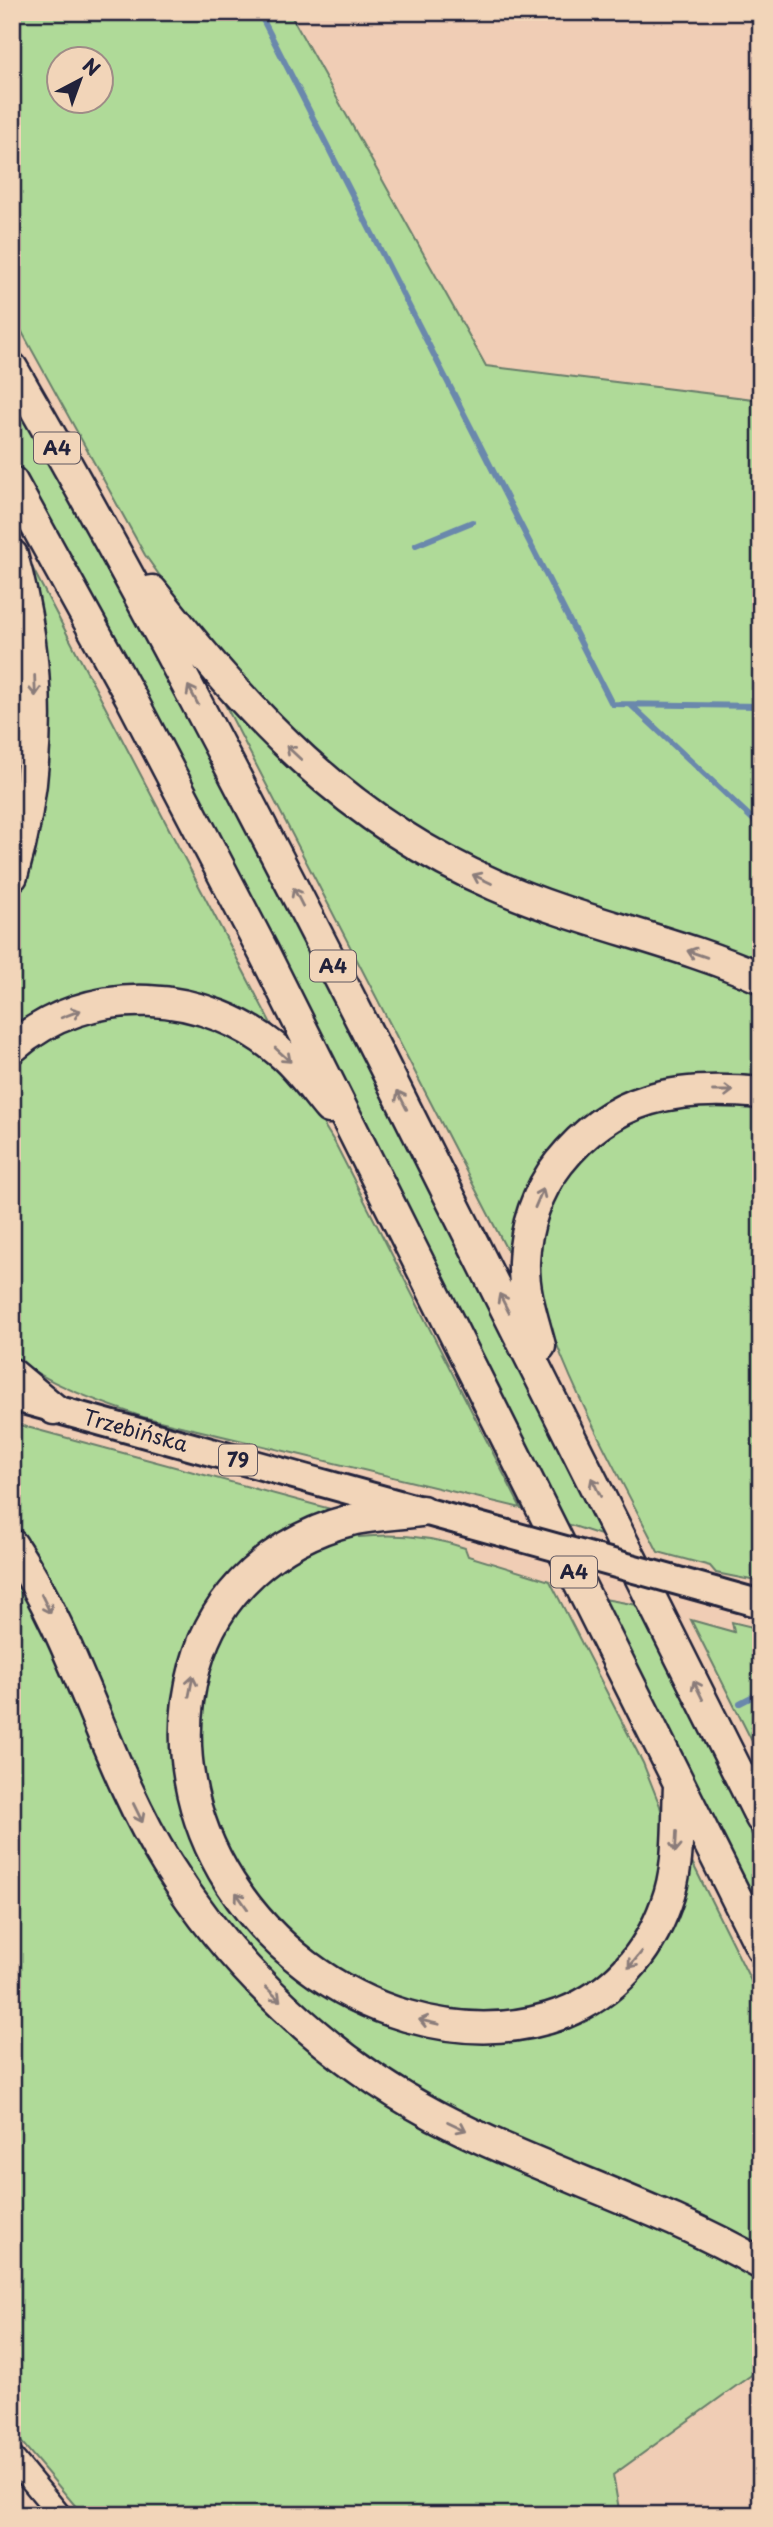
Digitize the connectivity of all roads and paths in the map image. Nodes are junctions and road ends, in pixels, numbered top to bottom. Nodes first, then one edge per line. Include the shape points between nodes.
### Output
1 (12, 368) edge
2 (12, 482) edge
3 (102, 528) junction
4 (12, 555) edge
5 (12, 876) edge
6 (761, 978) edge
7 (12, 1048) edge
8 (761, 1093) edge
9 (365, 1151) junction
10 (12, 1374) edge
11 (12, 1397) edge
12 (556, 1408) junction
13 (54, 1409) junction
14 (422, 1511) junction
15 (12, 1545) edge
16 (761, 1604) edge
17 (679, 1782) junction
18 (761, 1818) edge
19 (761, 1947) edge
20 (761, 2264) edge
21 (12, 2457) edge
22 (60, 2515) edge

1 - 3 highway, A4
2 - 9 highway, A4 via 195,819
6 -> 3 highway via 496,886 396,832 330,785 252,711
12 -> 3 highway, A4 via 247,798
4 -> 5 highway via 35,686 30,789
7 -> 9 highway via 58,1019 104,1004 153,1001 200,1009 244,1028 282,1054
12 -> 8 highway via 531,1313 524,1264 531,1218 545,1184 584,1135 625,1108 695,1092
9 - 17 highway, A4
10 - 13 highway
11 - 13 main road, Trzebińska / 79
18 -> 12 highway, A4
13 - 14 main road, Trzebińska / 79
14 - 16 main road, Trzebińska / 79, bridge
17 -> 14 highway via 673,1878 668,1901 645,1949 601,1993 551,2017 528,2024 477,2028 421,2020 363,2000 326,1980 270,1935 226,1875 195,1803 186,1711 199,1651 227,1598 270,1558 331,1526
15 -> 20 highway via 47,1604 124,1784 166,1864 222,1941 302,2023 395,2093 435,2115 686,2225
17 - 19 highway, A4
21 - 22 street

